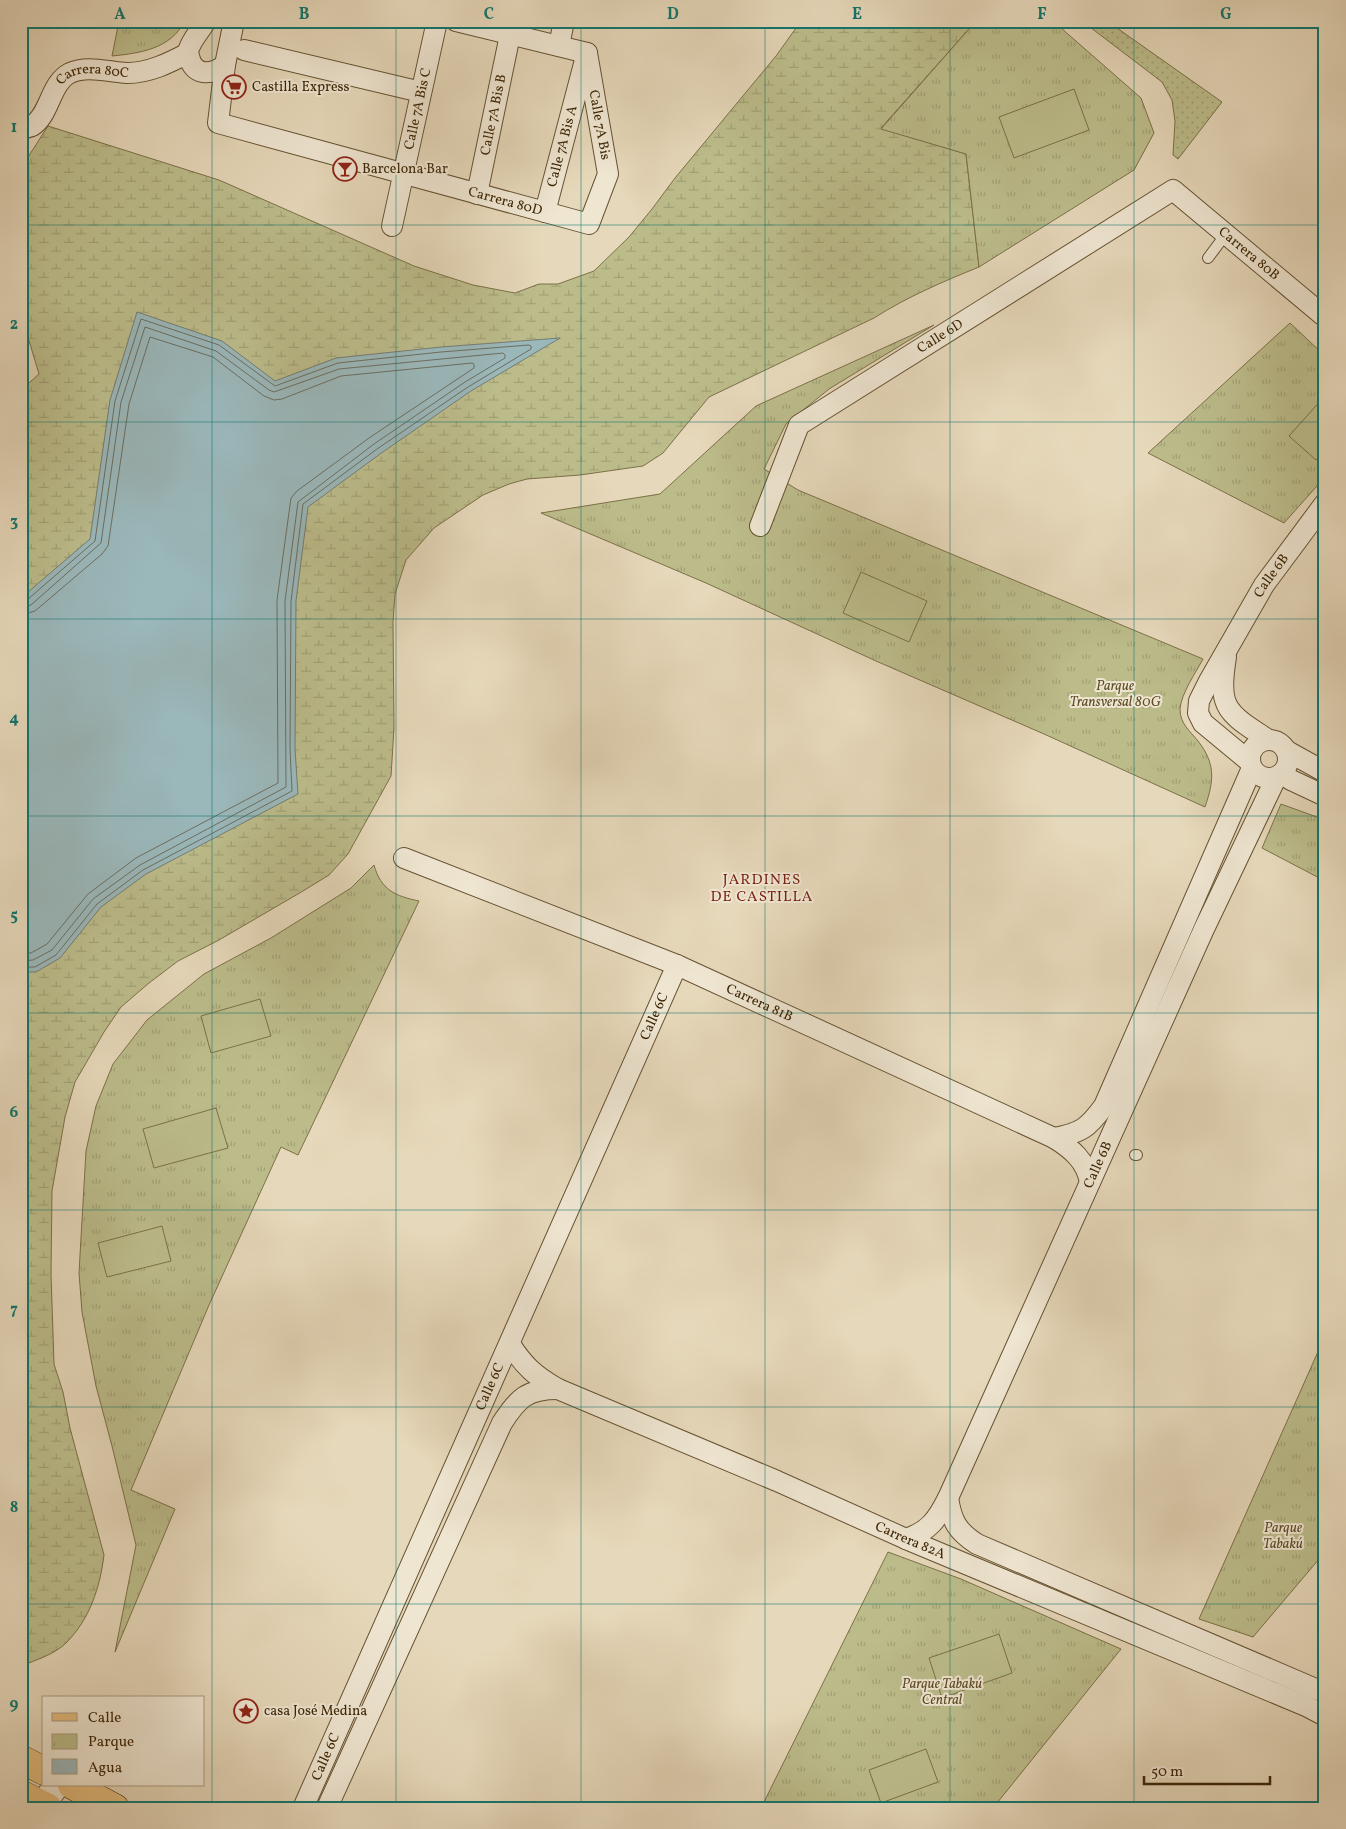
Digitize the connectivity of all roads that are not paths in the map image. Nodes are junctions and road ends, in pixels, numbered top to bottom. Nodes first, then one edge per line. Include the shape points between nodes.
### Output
1 (206, 21) edge
2 (234, 21) edge
3 (437, 21) edge
4 (456, 21) edge
5 (564, 21) edge
6 (504, 29) edge
7 (559, 46) junction
8 (244, 50) dead end
9 (188, 53) junction
10 (587, 53) junction
11 (225, 64) junction
12 (421, 92) junction
13 (21, 129) edge
14 (403, 173) junction
15 (1173, 190) joint
16 (477, 194) junction
17 (545, 212) junction
18 (589, 224) joint
19 (392, 226) dead end
20 (1226, 234) junction
21 (1208, 258) dead end
22 (1325, 317) edge
23 (1325, 504) edge
24 (760, 526) dead end
25 (1226, 653) junction
26 (1267, 739) junction
27 (1287, 752) junction
28 (1251, 765) junction
29 (1325, 772) edge
30 (1279, 776) junction
31 (1325, 796) edge
32 (404, 858) dead end
33 (677, 965) junction
34 (1054, 1138) junction
35 (1090, 1182) junction
36 (510, 1344) junction
37 (558, 1389) junction
38 (948, 1498) junction
39 (906, 1539) junction
40 (1325, 1693) edge
41 (1325, 1716) edge
42 (21, 1759) edge
43 (42, 1770) edge
44 (74, 1786) edge
45 (115, 1808) edge
46 (303, 1808) edge
47 (327, 1808) edge

1 - 9 street
2 - 11 street
3 - 12 street, Calle 7A Bis C
4 - 6 street
5 - 7 street
6 - 7 street
6 - 16 street, Calle 7A Bis B
7 - 10 street
8 - 12 street
9 - 11 street via 197,70 209,73
9 - 13 street, Carrera 80C via 149,70 128,73 84,69 69,74 57,85 46,109 33,125
10 - 17 street, Calle 7A Bis A
10 - 18 street, Calle 7A Bis via 608,174
11 - 14 street, Carrera 80D via 218,123
12 - 14 street, Calle 7A Bis C
14 - 16 street, Carrera 80D
14 - 19 street, Calle 7A Bis C
15 - 20 street, Carrera 80B
15 - 24 street, Calle 6D via 799,425
16 - 17 street, Carrera 80D
17 - 18 street, Carrera 80D
20 - 21 lane
20 - 22 street, Carrera 80B
23 - 25 street, Calle 6B via 1264,585
25 - 26 street via 1225,700 1233,713
25 - 28 street, Calle 6B via 1199,701 1198,713 1203,723
26 - 27 street via 1275,740
26 - 28 street via 1252,750
27 - 29 street
27 - 30 street via 1287,767
28 - 30 street via 1262,777
28 - 34 street, Calle 6B via 1104,1106 1087,1127 1077,1133
30 - 31 street
30 - 35 street, Calle 6B via 1204,929
32 - 33 street, Carrera 81B
33 - 34 street, Carrera 81B
33 - 36 street, Calle 6C
34 - 35 street, Carrera 81B via 1082,1161
35 - 38 street, Calle 6B
36 - 37 street, Carrera 82A via 529,1370
36 - 46 street, Calle 6C
37 - 39 street, Carrera 82A
37 - 47 street, Calle 6C via 545,1389 521,1397 502,1423
38 - 39 street, Calle 6B via 931,1525
38 - 40 street, Carrera 82A via 951,1517 959,1531 977,1544
39 - 41 street, Carrera 82A
42 - 43 main road
44 - 45 main road

